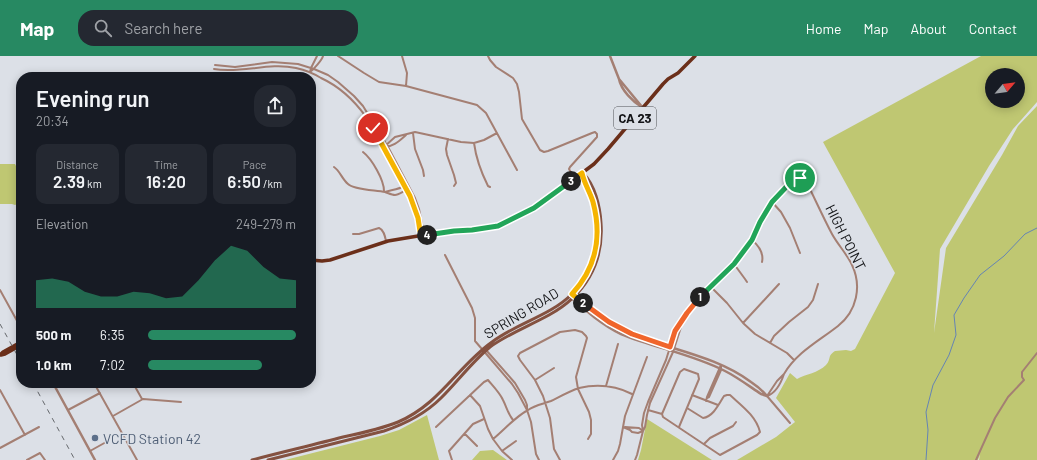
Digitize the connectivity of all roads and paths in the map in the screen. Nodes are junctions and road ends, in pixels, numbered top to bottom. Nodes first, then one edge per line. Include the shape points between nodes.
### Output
1 (317, 56) edge
2 (323, 56) edge
3 (338, 56) edge
4 (402, 56) edge
5 (488, 56) edge
6 (610, 56) edge
7 (695, 56) edge
8 (265, 63) junction
9 (215, 65) dead end
10 (265, 66) junction
11 (214, 69) dead end
12 (312, 69) junction
13 (310, 72) joint
14 (316, 75) edge
15 (406, 86) junction
16 (643, 108) junction
17 (413, 133) junction
18 (497, 133) junction
19 (406, 135) junction
20 (398, 136) junction
21 (448, 139) junction
22 (400, 140) junction
23 (474, 143) junction
24 (387, 146) junction
25 (384, 147) junction
26 (363, 152) dead end
27 (334, 166) dead end
28 (517, 170) dead end
29 (582, 173) junction
30 (424, 176) dead end
31 (574, 179) junction
32 (405, 186) junction
33 (454, 186) dead end
34 (409, 187) junction
35 (490, 187) dead end
36 (393, 189) junction
37 (407, 190) junction
38 (384, 192) junction
39 (393, 195) junction
40 (772, 202) junction
41 (353, 234) dead end
42 (423, 236) junction
43 (752, 240) junction
44 (386, 241) junction
45 (800, 253) dead end
46 (445, 255) dead end
47 (316, 260) edge
48 (762, 262) dead end
49 (734, 264) junction
50 (747, 282) dead end
51 (778, 284) dead end
52 (818, 284) dead end
53 (711, 287) junction
54 (0, 290) edge
55 (572, 296) junction
56 (16, 319) edge
57 (682, 323) junction
58 (742, 323) junction
59 (770, 342) junction
60 (618, 344) dead end
61 (16, 345) edge
62 (16, 348) edge
63 (669, 349) junction
64 (484, 350) junction
65 (673, 350) junction
66 (1037, 353) edge
67 (0, 355) edge
68 (647, 357) dead end
69 (794, 360) junction
70 (721, 365) junction
71 (554, 368) dead end
72 (720, 369) junction
73 (784, 374) junction
74 (535, 380) junction
75 (778, 380) junction
76 (781, 382) junction
77 (606, 386) junction
78 (56, 388) edge
79 (97, 388) edge
80 (136, 388) edge
81 (578, 388) junction
82 (0, 390) edge
83 (100, 393) junction
84 (632, 394) junction
85 (470, 395) junction
86 (692, 395) junction
87 (767, 396) junction
88 (142, 399) junction
89 (707, 400) junction
90 (181, 402) dead end
91 (545, 403) junction
92 (718, 405) junction
93 (687, 408) junction
94 (68, 410) junction
95 (528, 410) junction
96 (648, 410) junction
97 (662, 414) junction
98 (113, 416) junction
99 (484, 419) junction
100 (513, 420) junction
101 (736, 422) dead end
102 (790, 423) dead end
103 (39, 427) dead end
104 (436, 427) dead end
105 (623, 427) junction
106 (679, 427) junction
107 (643, 431) junction
108 (465, 434) junction
109 (25, 435) junction
110 (493, 439) junction
111 (588, 439) dead end
112 (108, 441) dead end
113 (516, 441) dead end
114 (704, 444) junction
115 (477, 446) dead end
116 (0, 448) edge
117 (90, 450) junction
118 (502, 451) junction
119 (27, 460) edge
120 (45, 460) edge
121 (95, 460) edge
122 (137, 460) edge
123 (252, 460) edge
124 (268, 460) edge
125 (452, 460) edge
126 (512, 460) edge
127 (539, 460) edge
128 (560, 460) edge
129 (613, 460) edge
130 (635, 460) edge
131 (976, 460) edge

1 - 12 street
2 - 12 street
3 - 15 street via 379,82
4 - 15 street via 407,73
5 - 31 street via 496,67 513,78 517,84 522,119 540,150 548,152 592,133 597,134 570,166
6 - 16 street via 620,83
7 - 16 main road, CA 23 via 663,84
8 - 9 street
8 - 10 street
8 - 12 street via 298,64
10 - 11 street
10 - 13 street
12 - 13 street
12 - 24 street via 328,75 354,96 363,106
14 - 25 street via 334,84 358,105
15 - 18 street via 477,105 486,113
16 - 29 main road, CA 23 via 602,156
17 - 19 street
17 - 21 street
17 - 30 street via 415,149
18 - 23 street
18 - 28 street
19 - 20 street
19 - 22 street
20 - 22 street
20 - 24 street
21 - 23 street
21 - 33 street via 446,149 456,183
22 - 24 street
23 - 35 street via 475,154
24 - 25 street
24 - 34 street
25 - 32 street
26 - 38 street via 381,180
27 - 38 street via 348,185
29 - 31 main road, CA 23
29 - 55 main road, SPRING ROAD via 597,218 597,240 586,276
31 - 42 main road, CA 23 via 534,208 498,226
32 - 34 street
32 - 36 street
32 - 37 street
34 - 37 street
34 - 42 street via 419,210 424,229
36 - 38 street
36 - 39 street
37 - 39 street
37 - 42 street
38 - 39 street
40 - 43 street
40 - 45 street via 784,217
40 - 69 street, HIGH POINT via 796,178 803,178 856,275 855,302 849,314 839,325
41 - 44 street via 379,228
42 - 44 main road, CA 23
43 - 48 street via 763,256
43 - 49 street
44 - 47 main road, CA 23 via 330,260
46 - 64 street via 472,308 476,341
49 - 50 street
49 - 53 street
51 - 58 street
52 - 59 street via 808,307
53 - 57 street via 694,304
53 - 58 street
54 - 56 street
55 - 63 street via 609,322
55 - 64 main road, SPRING ROAD via 554,312
57 - 63 street via 675,331
57 - 65 street
58 - 59 street
59 - 69 street
60 - 77 street
61 - 67 main road
62 - 67 main road
63 - 65 street
63 - 107 street via 644,413
64 - 95 street via 515,388
64 - 123 main road, SPRING ROAD via 435,398 406,418 382,428
64 - 124 main road, SPRING ROAD via 437,401 406,422 384,431
65 - 70 street
65 - 72 street
65 - 96 street
66 - 131 street via 1022,372 1024,380 1008,397 995,418
68 - 84 street
69 - 73 street, HIGH POINT
70 - 72 street
70 - 87 street via 743,376
71 - 74 street
72 - 87 street
72 - 89 street
73 - 75 street, HIGH POINT
73 - 76 street, HIGH POINT
74 - 81 street via 520,360 520,353 560,332 575,330 588,338 576,377
74 - 91 street
75 - 76 street
75 - 87 street, HIGH POINT
76 - 87 street, HIGH POINT via 773,394
77 - 81 street
77 - 84 street
78 - 94 street
79 - 83 street
80 - 88 street
81 - 91 street
81 - 111 street via 591,420 591,434
82 - 109 street
83 - 94 street
83 - 98 street
84 - 105 street
85 - 99 street via 480,406
85 - 100 street via 488,380 498,392
85 - 104 street
86 - 89 street
86 - 93 street
86 - 97 street via 699,379 698,374 684,369 680,372
87 - 102 street
88 - 90 street
88 - 98 street
89 - 92 street
91 - 95 street
91 - 128 street via 554,448
92 - 93 street via 705,418
92 - 114 street via 726,395 730,395 746,408 760,432 720,455
93 - 106 street
94 - 117 street
95 - 100 street
95 - 127 street
96 - 97 street
96 - 107 street
97 - 106 street
98 - 122 street
99 - 108 street via 474,424
99 - 110 street
100 - 110 street
101 - 114 street
103 - 109 street
105 - 107 street via 639,428
105 - 107 street via 632,432
105 - 129 street via 618,451
106 - 114 street
107 - 130 street
108 - 115 street
108 - 125 street via 449,451
109 - 116 street
110 - 118 street
112 - 117 street
113 - 118 street
117 - 121 street
118 - 126 street
119 - 120 street via 39,453

